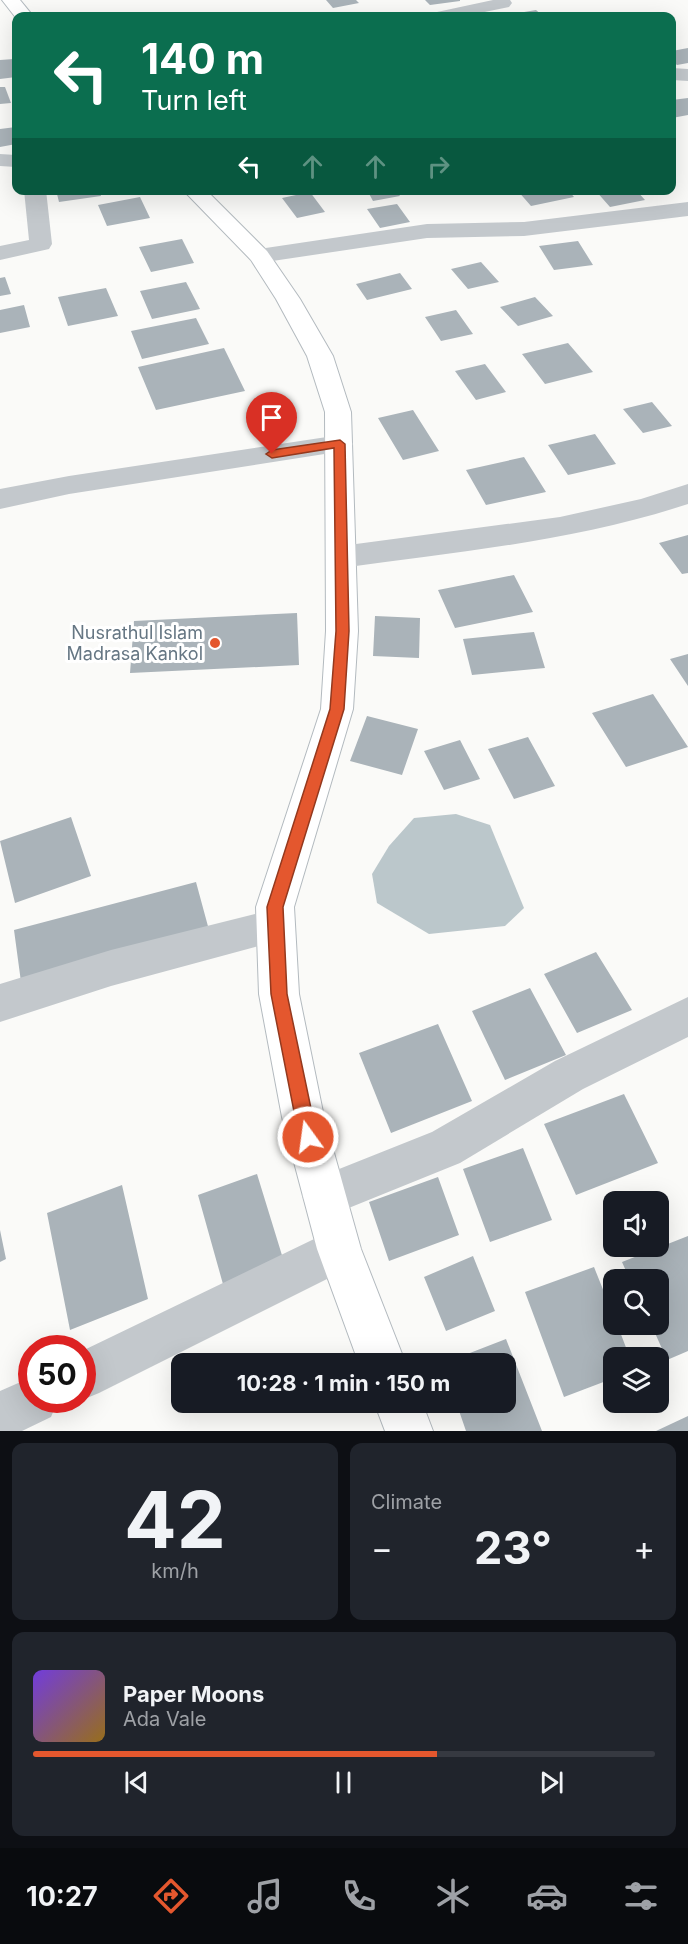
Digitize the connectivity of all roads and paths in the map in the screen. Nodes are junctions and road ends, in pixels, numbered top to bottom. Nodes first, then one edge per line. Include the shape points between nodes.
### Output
1 (11, 0) edge
2 (503, 3) dead end
3 (21, 12) edge
4 (461, 12) edge
5 (36, 195) edge
6 (198, 195) edge
7 (688, 208) edge
8 (0, 253) edge
9 (259, 256) junction
10 (340, 444) junction
11 (688, 494) edge
12 (0, 499) edge
13 (341, 556) junction
14 (275, 926) junction
15 (0, 1003) edge
16 (688, 1016) edge
17 (324, 1196) junction
18 (339, 1249) junction
19 (379, 1353) edge
20 (96, 1369) edge
21 (18, 1408) edge
22 (402, 1413) edge
23 (0, 1416) edge
24 (409, 1431) edge

1 - 3 main road
2 - 4 street
5 - 8 street via 41,244
6 - 9 main road
7 - 9 street via 524,229 427,231
9 - 10 main road via 320,356 338,412
10 - 12 street via 69,484
10 - 13 main road
11 - 13 street via 642,511 568,527
13 - 14 main road via 337,709 275,907
14 - 15 street via 111,968
14 - 17 main road via 279,994 303,1117
16 - 17 street via 569,1075 446,1148
17 - 18 main road
18 - 19 main road
18 - 20 street
21 - 23 street
22 - 24 main road

